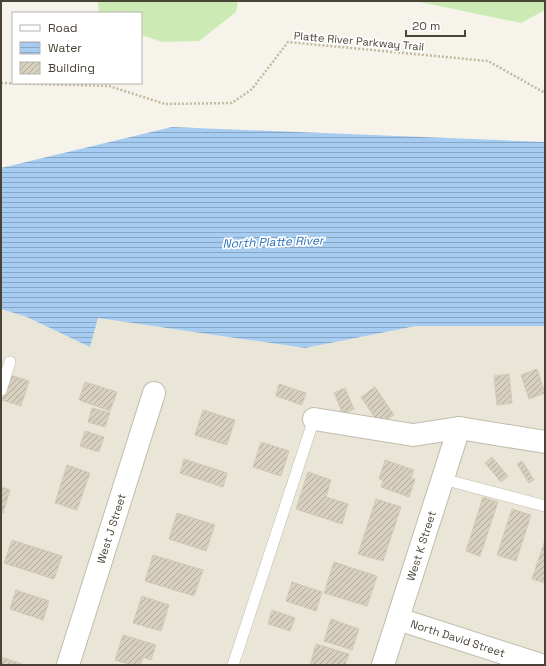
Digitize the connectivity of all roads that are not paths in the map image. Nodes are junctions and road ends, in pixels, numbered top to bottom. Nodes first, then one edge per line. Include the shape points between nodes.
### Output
1 (10, 362) dead end
2 (1, 390) edge
3 (154, 393) dead end
4 (314, 419) joint
5 (459, 428) junction
6 (545, 442) edge
7 (443, 479) junction
8 (545, 506) edge
9 (398, 619) junction
10 (68, 665) edge
11 (233, 665) edge
12 (383, 665) edge
13 (541, 665) edge

1 - 2 lane
3 - 10 street, West J Street
4 - 5 street via 413,434
4 - 11 lane
5 - 6 street
5 - 7 street, West K Street
7 - 8 lane
7 - 9 street, West K Street
9 - 12 street, West K Street
9 - 13 street, North David Street

